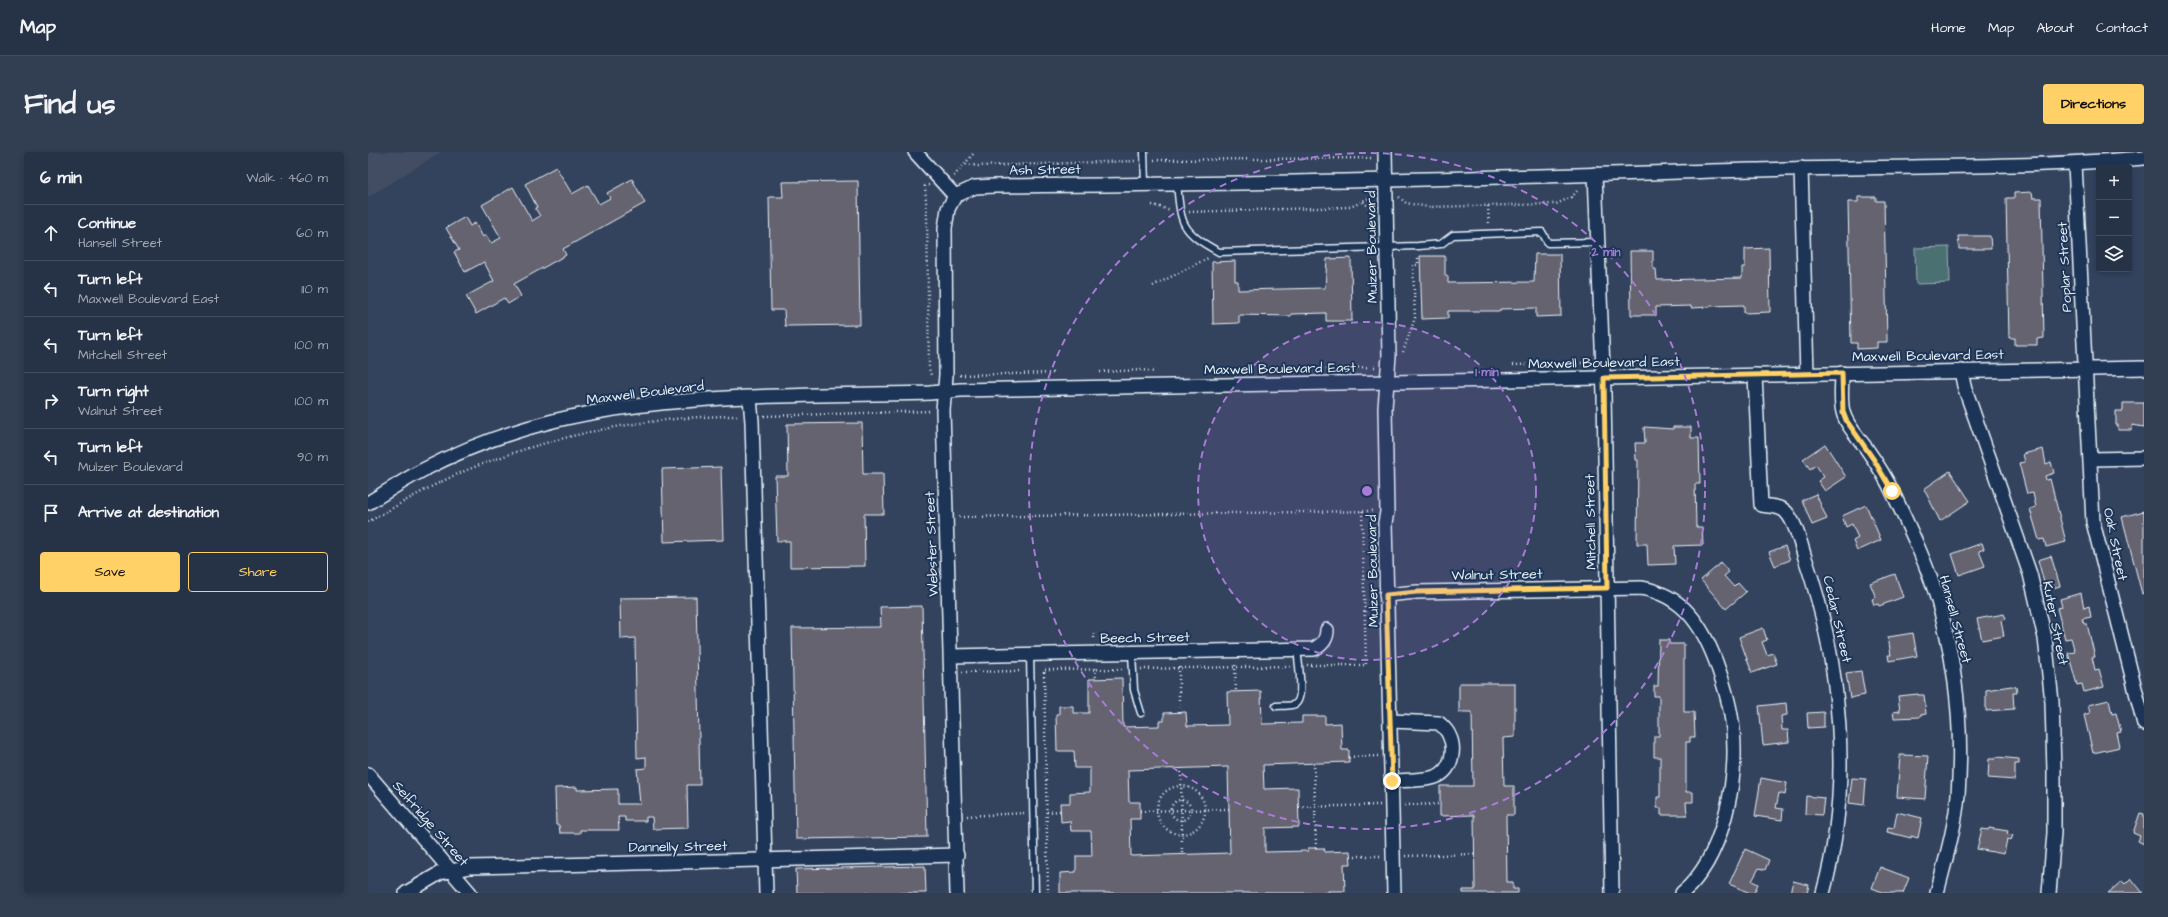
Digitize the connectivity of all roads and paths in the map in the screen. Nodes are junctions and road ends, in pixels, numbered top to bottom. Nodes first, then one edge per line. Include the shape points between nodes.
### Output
1 (915, 152) edge
2 (975, 152) edge
3 (1144, 152) edge
4 (1385, 155) edge
5 (2144, 158) edge
6 (1144, 160) junction
7 (966, 164) junction
8 (2075, 164) junction
9 (1801, 168) junction
10 (1595, 174) junction
11 (1385, 180) junction
12 (942, 181) junction
13 (1144, 184) junction
14 (1177, 184) junction
15 (1577, 191) dead end
16 (955, 196) junction
17 (1385, 197) junction
18 (1152, 205) dead end
19 (1488, 206) junction
20 (1180, 212) junction
21 (1489, 234) junction
22 (1598, 242) junction
23 (1418, 246) junction
24 (1386, 247) junction
25 (1219, 252) junction
26 (1154, 286) dead end
27 (1402, 354) dead end
28 (1388, 368) junction
29 (2085, 368) junction
30 (2144, 368) edge
31 (1292, 369) dead end
32 (1961, 371) junction
33 (1162, 372) dead end
34 (1063, 373) dead end
35 (1095, 373) dead end
36 (1842, 373) junction
37 (1755, 374) junction
38 (1807, 374) junction
39 (931, 375) dead end
40 (960, 375) dead end
41 (1604, 378) junction
42 (1387, 382) junction
43 (945, 392) junction
44 (750, 398) junction
45 (930, 411) dead end
46 (752, 416) junction
47 (2144, 458) edge
48 (2091, 459) junction
49 (368, 503) edge
50 (1362, 511) junction
51 (1387, 512) junction
52 (946, 517) junction
53 (368, 522) edge
54 (1607, 588) junction
55 (1386, 595) junction
56 (1327, 630) dead end
57 (1297, 649) junction
58 (1235, 651) junction
59 (1179, 652) junction
60 (1132, 653) junction
61 (1030, 655) junction
62 (951, 656) junction
63 (1299, 665) junction
64 (1235, 666) junction
65 (1179, 668) junction
66 (1133, 669) junction
67 (1030, 670) junction
68 (1044, 670) junction
69 (951, 672) junction
70 (1236, 692) dead end
71 (1276, 706) dead end
72 (1179, 712) dead end
73 (1141, 713) dead end
74 (1391, 722) junction
75 (2144, 724) edge
76 (1391, 756) junction
77 (1349, 757) dead end
78 (1314, 763) dead end
79 (1181, 768) dead end
80 (368, 774) edge
81 (1392, 781) junction
82 (1181, 786) junction
83 (1181, 800) junction
84 (1440, 804) dead end
85 (1392, 805) junction
86 (1298, 807) dead end
87 (1316, 807) junction
88 (1191, 809) junction
89 (1205, 809) junction
90 (1229, 809) dead end
91 (1157, 810) junction
92 (1171, 810) junction
93 (1181, 810) junction
94 (1060, 811) dead end
95 (1140, 811) dead end
96 (1033, 812) junction
97 (1047, 812) junction
98 (956, 816) junction
99 (1182, 820) junction
100 (1182, 834) junction
101 (1316, 848) dead end
102 (1182, 854) dead end
103 (1475, 854) dead end
104 (957, 855) junction
105 (1351, 856) dead end
106 (1393, 856) junction
107 (765, 860) junction
108 (451, 871) junction
109 (406, 893) edge
110 (470, 893) edge
111 (766, 893) edge
112 (957, 893) edge
113 (1035, 893) edge
114 (1048, 893) edge
115 (1394, 893) edge
116 (1612, 893) edge
117 (1682, 893) edge
118 (1823, 893) edge
119 (1937, 893) edge
120 (2049, 893) edge

1 - 12 street
2 - 7 path
3 - 6 lane
4 - 6 path
4 - 11 street, Mulzer Boulevard
5 - 8 street, Ash Street
6 - 7 path via 977,166
6 - 13 lane
7 - 12 path via 955,176
8 - 9 street, Ash Street
8 - 29 street, Poplar Street
9 - 10 street, Ash Street
9 - 38 street
10 - 11 street, Ash Street
10 - 22 street, Mitchell Street
11 - 14 street, Ash Street
11 - 17 street, Mulzer Boulevard
12 - 16 street
12 - 39 path via 925,186
13 - 14 street, Ash Street
13 - 16 street, Ash Street via 995,186 976,188
14 - 20 lane
15 - 19 path via 1572,197 1556,204
16 - 43 street, Webster Street via 948,210 945,228
17 - 19 path via 1399,197 1406,203 1428,207
17 - 20 path via 1368,198 1349,207
17 - 24 street, Mulzer Boulevard
18 - 20 path
19 - 21 path
20 - 25 lane via 1185,227 1195,239
21 - 22 lane via 1542,232 1548,243
21 - 23 lane via 1453,235 1441,244
22 - 41 street, Mitchell Street
23 - 24 lane
23 - 27 path via 1418,265 1414,265 1415,318
24 - 25 lane
24 - 28 street, Mulzer Boulevard
25 - 26 path
28 - 31 path
28 - 42 street, Mulzer Boulevard
29 - 30 street, Maxwell Boulevard East
29 - 32 street, Maxwell Boulevard East
29 - 48 street, Oak Street
32 - 36 street, Maxwell Boulevard East
32 - 120 street, Kuter Street via 2030,574 2046,638 2054,763 2054,833
33 - 35 path via 1142,370
34 - 40 path
36 - 38 street, Maxwell Boulevard East
36 - 119 street, Hansell Street via 1843,412 1846,420 1892,491 1918,548 1937,600 1949,646 1955,681 1960,758 1958,796
37 - 38 street, Maxwell Boulevard East
37 - 41 street, Maxwell Boulevard East
37 - 118 street, Cedar Street via 1761,505 1782,509 1796,530 1818,595 1835,676 1838,716 1838,799 1830,869
41 - 42 street, Maxwell Boulevard East
41 - 54 street, Mitchell Street
42 - 43 street, Maxwell Boulevard East
42 - 51 street, Mulzer Boulevard
43 - 44 street, Maxwell Boulevard
43 - 52 street, Webster Street via 943,410
44 - 46 street
44 - 49 street, Maxwell Boulevard via 667,403 553,421 458,454 422,470
45 - 46 path
46 - 53 path via 662,421 605,429 555,440 467,470
46 - 107 street
47 - 48 street
48 - 75 street, Oak Street via 2093,522
50 - 51 path
50 - 52 path
50 - 63 path via 1366,665
51 - 55 street, Mulzer Boulevard
52 - 62 street, Webster Street
54 - 55 street, Walnut Street via 1417,592
54 - 116 street, Mitchell Street
54 - 117 street, Walnut Street via 1654,590 1679,604 1701,629 1724,686 1734,748 1729,795 1714,849 1698,876
55 - 74 street, Mulzer Boulevard
56 - 57 street, Beech Street via 1325,641 1320,646 1314,649
57 - 58 street, Beech Street
57 - 63 lane
58 - 59 street, Beech Street
58 - 64 path
59 - 60 street, Beech Street
59 - 65 path
60 - 61 street, Beech Street
60 - 66 lane
61 - 62 street, Beech Street
61 - 67 lane
62 - 69 street, Webster Street
63 - 64 path
63 - 71 lane via 1299,699 1296,704
64 - 65 path
64 - 70 path
65 - 66 path
65 - 72 path
66 - 68 path
66 - 73 lane via 1134,690
67 - 68 path
67 - 69 path
67 - 96 lane
68 - 97 path
69 - 98 street, Webster Street
74 - 76 street, Mulzer Boulevard
74 - 81 street via 1439,723 1449,734 1452,746 1452,759 1446,770 1437,776
76 - 77 path
76 - 81 street, Mulzer Boulevard
78 - 87 path
79 - 82 path
80 - 108 street, Selfridge Street
81 - 85 street, Mulzer Boulevard
82 - 83 path
82 - 89 path via 1197,791
82 - 91 path via 1163,794
83 - 88 path
83 - 92 path via 1174,803
83 - 93 path
84 - 85 path
85 - 87 path
85 - 106 street, Mulzer Boulevard
86 - 87 path
87 - 101 path
88 - 89 path
88 - 93 path
88 - 99 path via 1188,818
89 - 90 path
89 - 100 path via 1201,824 1191,832
91 - 92 path
91 - 95 path
91 - 100 path via 1162,825 1169,831
92 - 93 path
92 - 99 path via 1174,817
93 - 99 path
94 - 97 path
96 - 97 path
96 - 98 path
96 - 113 lane
97 - 114 path
98 - 104 street, Webster Street
99 - 100 path
100 - 102 path
103 - 106 path
104 - 107 street, Dannelly Street
104 - 112 street, Webster Street
105 - 106 path
106 - 115 street, Mulzer Boulevard
107 - 108 street, Dannelly Street via 470,867
107 - 111 street
108 - 109 street, Dannelly Street via 440,873
108 - 110 street, Selfridge Street

